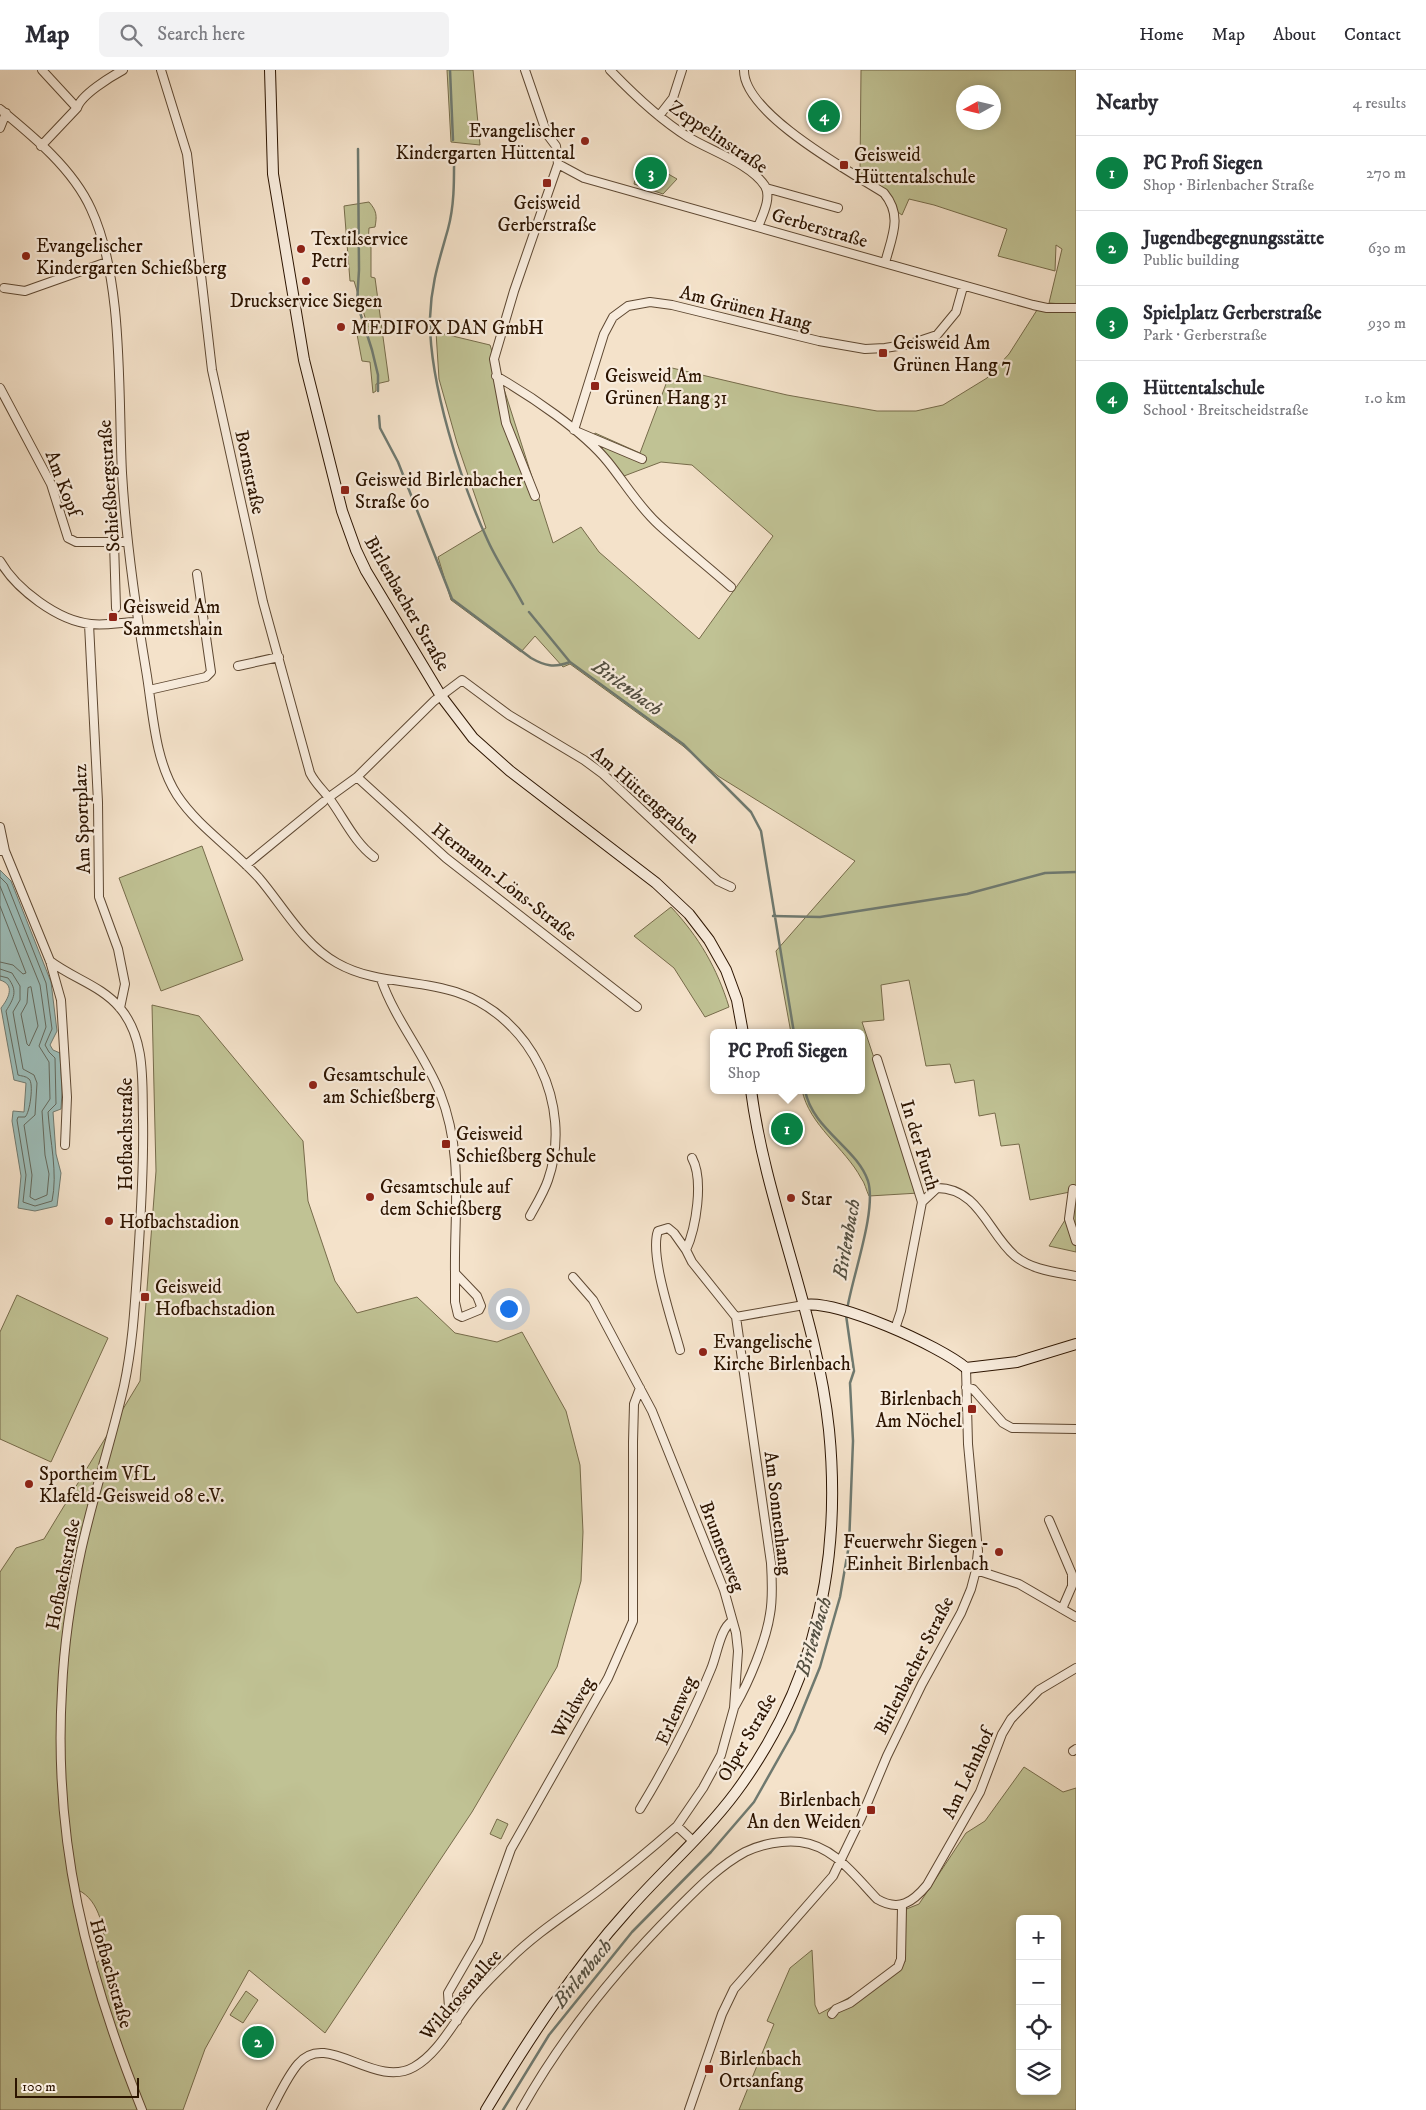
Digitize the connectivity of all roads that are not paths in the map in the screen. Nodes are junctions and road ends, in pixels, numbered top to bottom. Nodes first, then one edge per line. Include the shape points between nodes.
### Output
1 (42, 70) edge
2 (122, 70) edge
3 (161, 70) edge
4 (270, 70) edge
5 (525, 70) edge
6 (610, 70) edge
7 (682, 70) edge
8 (744, 70) edge
9 (77, 108) junction
10 (3, 111) edge
11 (659, 116) junction
12 (0, 128) edge
13 (41, 146) junction
14 (558, 164) junction
15 (766, 188) junction
16 (838, 208) dead end
17 (758, 227) junction
18 (107, 262) junction
19 (885, 263) junction
20 (963, 287) junction
21 (4, 288) dead end
22 (1076, 308) edge
23 (496, 376) junction
24 (0, 388) edge
25 (574, 430) junction
26 (642, 458) dead end
27 (535, 496) dead end
28 (114, 542) junction
29 (126, 542) junction
30 (0, 561) edge
31 (197, 574) dead end
32 (731, 587) dead end
33 (116, 608) dead end
34 (138, 622) junction
35 (90, 624) junction
36 (279, 657) junction
37 (238, 666) dead end
38 (149, 690) junction
39 (441, 696) junction
40 (357, 777) junction
41 (326, 800) junction
42 (0, 827) edge
43 (2, 851) edge
44 (374, 857) dead end
45 (246, 865) junction
46 (731, 887) dead end
47 (50, 962) junction
48 (380, 980) junction
49 (637, 1007) dead end
50 (120, 1008) junction
51 (742, 1029) edge
52 (876, 1059) dead end
53 (752, 1094) edge
54 (65, 1145) dead end
55 (692, 1158) dead end
56 (1073, 1189) dead end
57 (922, 1202) junction
58 (530, 1216) dead end
59 (1076, 1241) edge
60 (686, 1250) junction
61 (455, 1273) junction
62 (1076, 1276) edge
63 (573, 1278) dead end
64 (582, 1288) junction
65 (575, 1295) dead end
66 (804, 1305) junction
67 (736, 1317) junction
68 (895, 1329) junction
69 (1076, 1344) edge
70 (680, 1350) dead end
71 (966, 1368) junction
72 (966, 1387) junction
73 (640, 1388) junction
74 (1076, 1428) edge
75 (1049, 1520) dead end
76 (976, 1570) junction
77 (1062, 1609) junction
78 (1076, 1617) edge
79 (732, 1621) junction
80 (1076, 1668) edge
81 (734, 1708) junction
82 (640, 1809) dead end
83 (677, 1826) junction
84 (693, 1841) junction
85 (840, 1861) junction
86 (902, 1906) junction
87 (832, 2014) dead end
88 (457, 2020) junction
89 (142, 2110) edge
90 (271, 2110) edge
91 (486, 2110) edge
92 (521, 2110) edge
93 (688, 2110) edge

1 - 9 street
2 - 9 street via 79,102
3 - 36 street, Bornstraße via 186,154 212,370 263,602
4 - 39 main road, Birlenbacher Straße via 271,145 280,218 304,360 342,511 366,571
5 - 14 street via 547,134 556,146
6 - 11 street, Zeppelinstraße
7 - 11 street via 673,98
8 - 19 street via 744,78 753,97 776,120 811,147 884,193 890,201 895,220
9 - 13 street
10 - 12 street
10 - 13 street, Schießbergstraße
11 - 15 street, Zeppelinstraße via 688,137 750,172
13 - 18 street, Schießbergstraße via 82,192 92,211
14 - 17 street, Gerberstraße via 584,178
14 - 23 street via 494,359
15 - 16 street, Zeppelinstraße
15 - 17 street, Zeppelinstraße via 766,203
17 - 19 street, Gerberstraße
18 - 21 street via 25,291
18 - 29 street, Schießbergstraße via 117,356
19 - 20 street, Gerberstraße
20 - 22 street, Gerberstraße via 1040,307
20 - 25 street, Am Grünen Hang via 956,312 937,335 885,348 865,349 819,341 672,305 650,302 628,306 613,316 604,334
23 - 25 street
23 - 27 street via 511,436
24 - 28 street, Am Kopf via 51,484 68,538 76,542
25 - 26 street
25 - 32 street via 608,461 626,489 658,524
28 - 29 street, Am Kopf
28 - 33 street
29 - 34 street, Schießbergstraße
30 - 35 street via 21,589 36,600
31 - 38 street via 212,672
34 - 35 street
34 - 38 street, Schießbergstraße
35 - 50 street, Am Sportplatz via 100,896 118,949 125,984
36 - 37 street
36 - 41 street, Bornstraße via 310,773
38 - 45 street, Schießbergstraße via 166,777 195,816
39 - 40 street
39 - 46 street, Am Hüttengraben via 462,680 509,715 584,760 718,881
39 - 51 main road, Birlenbacher Straße via 484,750 656,883 689,914 726,970 737,1000
40 - 41 street
40 - 49 street, Hermann-Löns-Straße via 446,858
41 - 44 street, Bornstraße via 364,850
41 - 45 street
42 - 43 street
43 - 47 street
45 - 48 street, Schießbergstraße via 321,952 348,969
47 - 50 street, Hofbachstraße via 92,985
47 - 54 street via 61,1000 67,1097
48 - 58 street, Schießbergstraße via 432,985 472,997 498,1014 531,1049 542,1069 555,1116 555,1151 548,1180
48 - 61 street via 388,1002 425,1060 441,1094 450,1124 458,1190
50 - 89 street, Hofbachstraße via 141,1054 144,1149 135,1305 124,1384 82,1549 69,1615 62,1690 61,1772 68,1854 87,1951 107,2020
52 - 57 street, In der Furth
53 - 66 main road via 765,1158
55 - 60 street via 698,1176 695,1216
56 - 59 street via 1069,1219
57 - 62 street via 937,1188 955,1190 977,1207 1014,1256 1036,1268
57 - 68 street, In der Furth
60 - 67 street
60 - 70 street via 674,1232 668,1228 658,1231 658,1264
61 - 61 street via 455,1302 458,1315 462,1317 481,1306 477,1296
63 - 64 street, Brunnenweg
64 - 65 street
64 - 73 street, Brunnenweg via 594,1300
66 - 67 street
66 - 68 main road via 814,1303
66 - 84 main road, Olper Straße via 826,1406 833,1470 834,1512 824,1597 798,1680 766,1745 736,1792
67 - 81 street, Am Sonnenhang via 772,1589 770,1614 753,1669
68 - 71 main road via 937,1348
69 - 71 main road via 1017,1362
71 - 72 street, Birlenbacher Straße
72 - 74 street via 973,1389 1003,1423 1012,1428
72 - 76 street, Birlenbacher Straße via 978,1551
73 - 79 street, Brunnenweg via 724,1590
73 - 88 street, Wildweg via 634,1404 633,1442 634,1621 608,1678 511,1850 478,1941 448,1994 449,2008
75 - 77 street via 1072,1574 1072,1586
76 - 77 street via 1019,1584
76 - 85 street, Birlenbacher Straße via 961,1613 918,1692
77 - 78 street
79 - 81 street, Brunnenweg via 738,1652
79 - 82 street, Erlenweg via 727,1624 687,1728
80 - 86 street, Am Lehnhof via 1039,1690 1011,1719 980,1792 928,1885 917,1898
81 - 83 street, Brunnenweg via 721,1755 704,1788
83 - 84 street
83 - 88 street, Wildrosenallee via 529,1943 473,1998
84 - 91 main road, Olper Straße via 594,1951 539,2024
85 - 86 street via 877,1899
85 - 92 street via 832,1852 800,1842 762,1845 733,1859 699,1886 618,1974 566,2040
85 - 93 street, Birlenbacher Straße via 821,1891 734,1990 722,2014
86 - 87 street via 902,1960 898,1967
88 - 90 street, Wildrosenallee via 420,2064 399,2073 368,2069 328,2053 313,2054 298,2064

